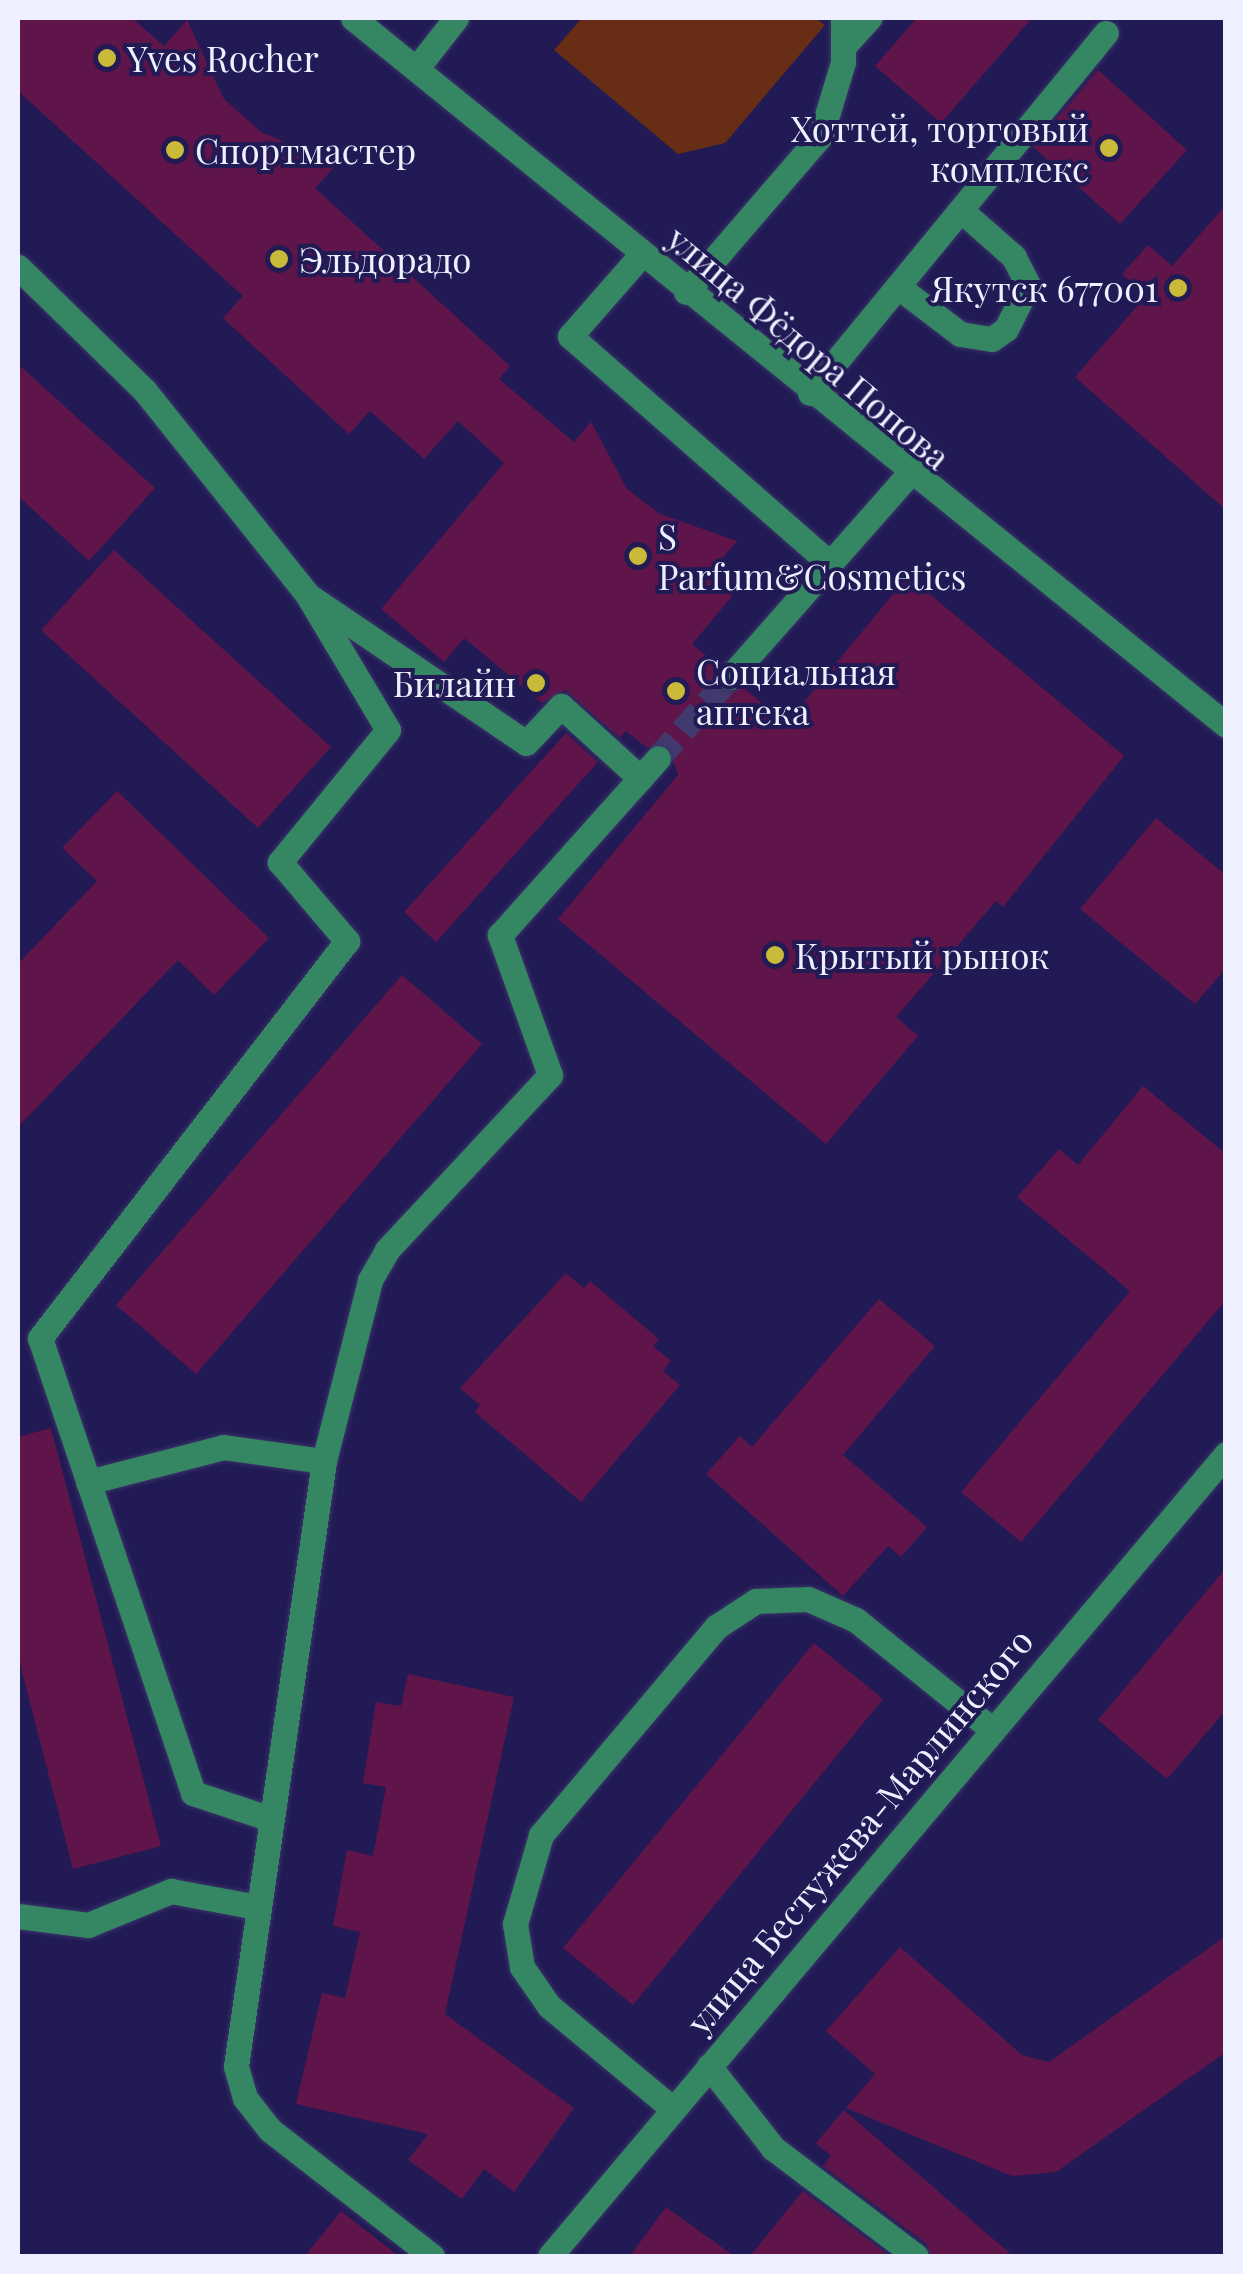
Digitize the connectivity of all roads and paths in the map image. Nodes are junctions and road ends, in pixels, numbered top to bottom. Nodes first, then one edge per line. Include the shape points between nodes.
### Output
1 (353, 18) edge
2 (456, 18) edge
3 (843, 18) edge
4 (869, 18) edge
5 (1106, 33) dead end
6 (844, 46) junction
7 (416, 69) junction
8 (963, 212) junction
9 (642, 254) junction
10 (18, 267) edge
11 (901, 289) junction
12 (686, 292) junction
13 (810, 393) junction
14 (908, 475) junction
15 (830, 564) junction
16 (306, 594) junction
17 (730, 676) tunnel mouth
18 (1226, 692) edge
19 (1217, 719) edge
20 (658, 758) tunnel mouth
21 (640, 778) junction
22 (1226, 1454) edge
23 (324, 1462) junction
24 (88, 1482) junction
25 (989, 1727) junction
26 (271, 1819) junction
27 (257, 1907) junction
28 (18, 1916) edge
29 (709, 2066) junction
30 (673, 2109) junction
31 (432, 2256) edge
32 (550, 2256) edge
33 (916, 2256) edge

1 - 7 street, улица Фёдора Попова
2 - 7 street
3 - 6 street
4 - 6 street
5 - 8 street
6 - 12 street via 821,134
7 - 9 street, улица Фёдора Попова
8 - 11 street
8 - 11 street via 1014,257 1028,285 1006,329 978,340 960,334
9 - 12 street, улица Фёдора Попова
9 - 15 street via 570,336
10 - 16 street via 145,391
11 - 13 street
12 - 13 street, улица Фёдора Попова
13 - 14 street, улица Фёдора Попова
14 - 15 street
14 - 19 street, улица Фёдора Попова
15 - 17 street
16 - 21 street via 526,743 561,706
16 - 24 street via 388,730 280,862 347,941 40,1338
18 - 19 street
20 - 21 street
21 - 23 street via 500,936 550,1074 386,1250 370,1280
22 - 25 street, улица Бестужева-Марлинского
23 - 24 street via 224,1447
23 - 26 street
24 - 26 street via 193,1794
25 - 29 street, улица Бестужева-Марлинского
25 - 30 street via 856,1620 808,1598 756,1602 716,1627 542,1835 515,1924 522,1967 548,2006
26 - 27 street
27 - 28 street via 171,1890 88,1924 45,1926
27 - 31 street via 237,2047 245,2098 270,2130
29 - 30 street, улица Бестужева-Марлинского
29 - 33 street via 773,2148
30 - 32 street, улица Бестужева-Марлинского

